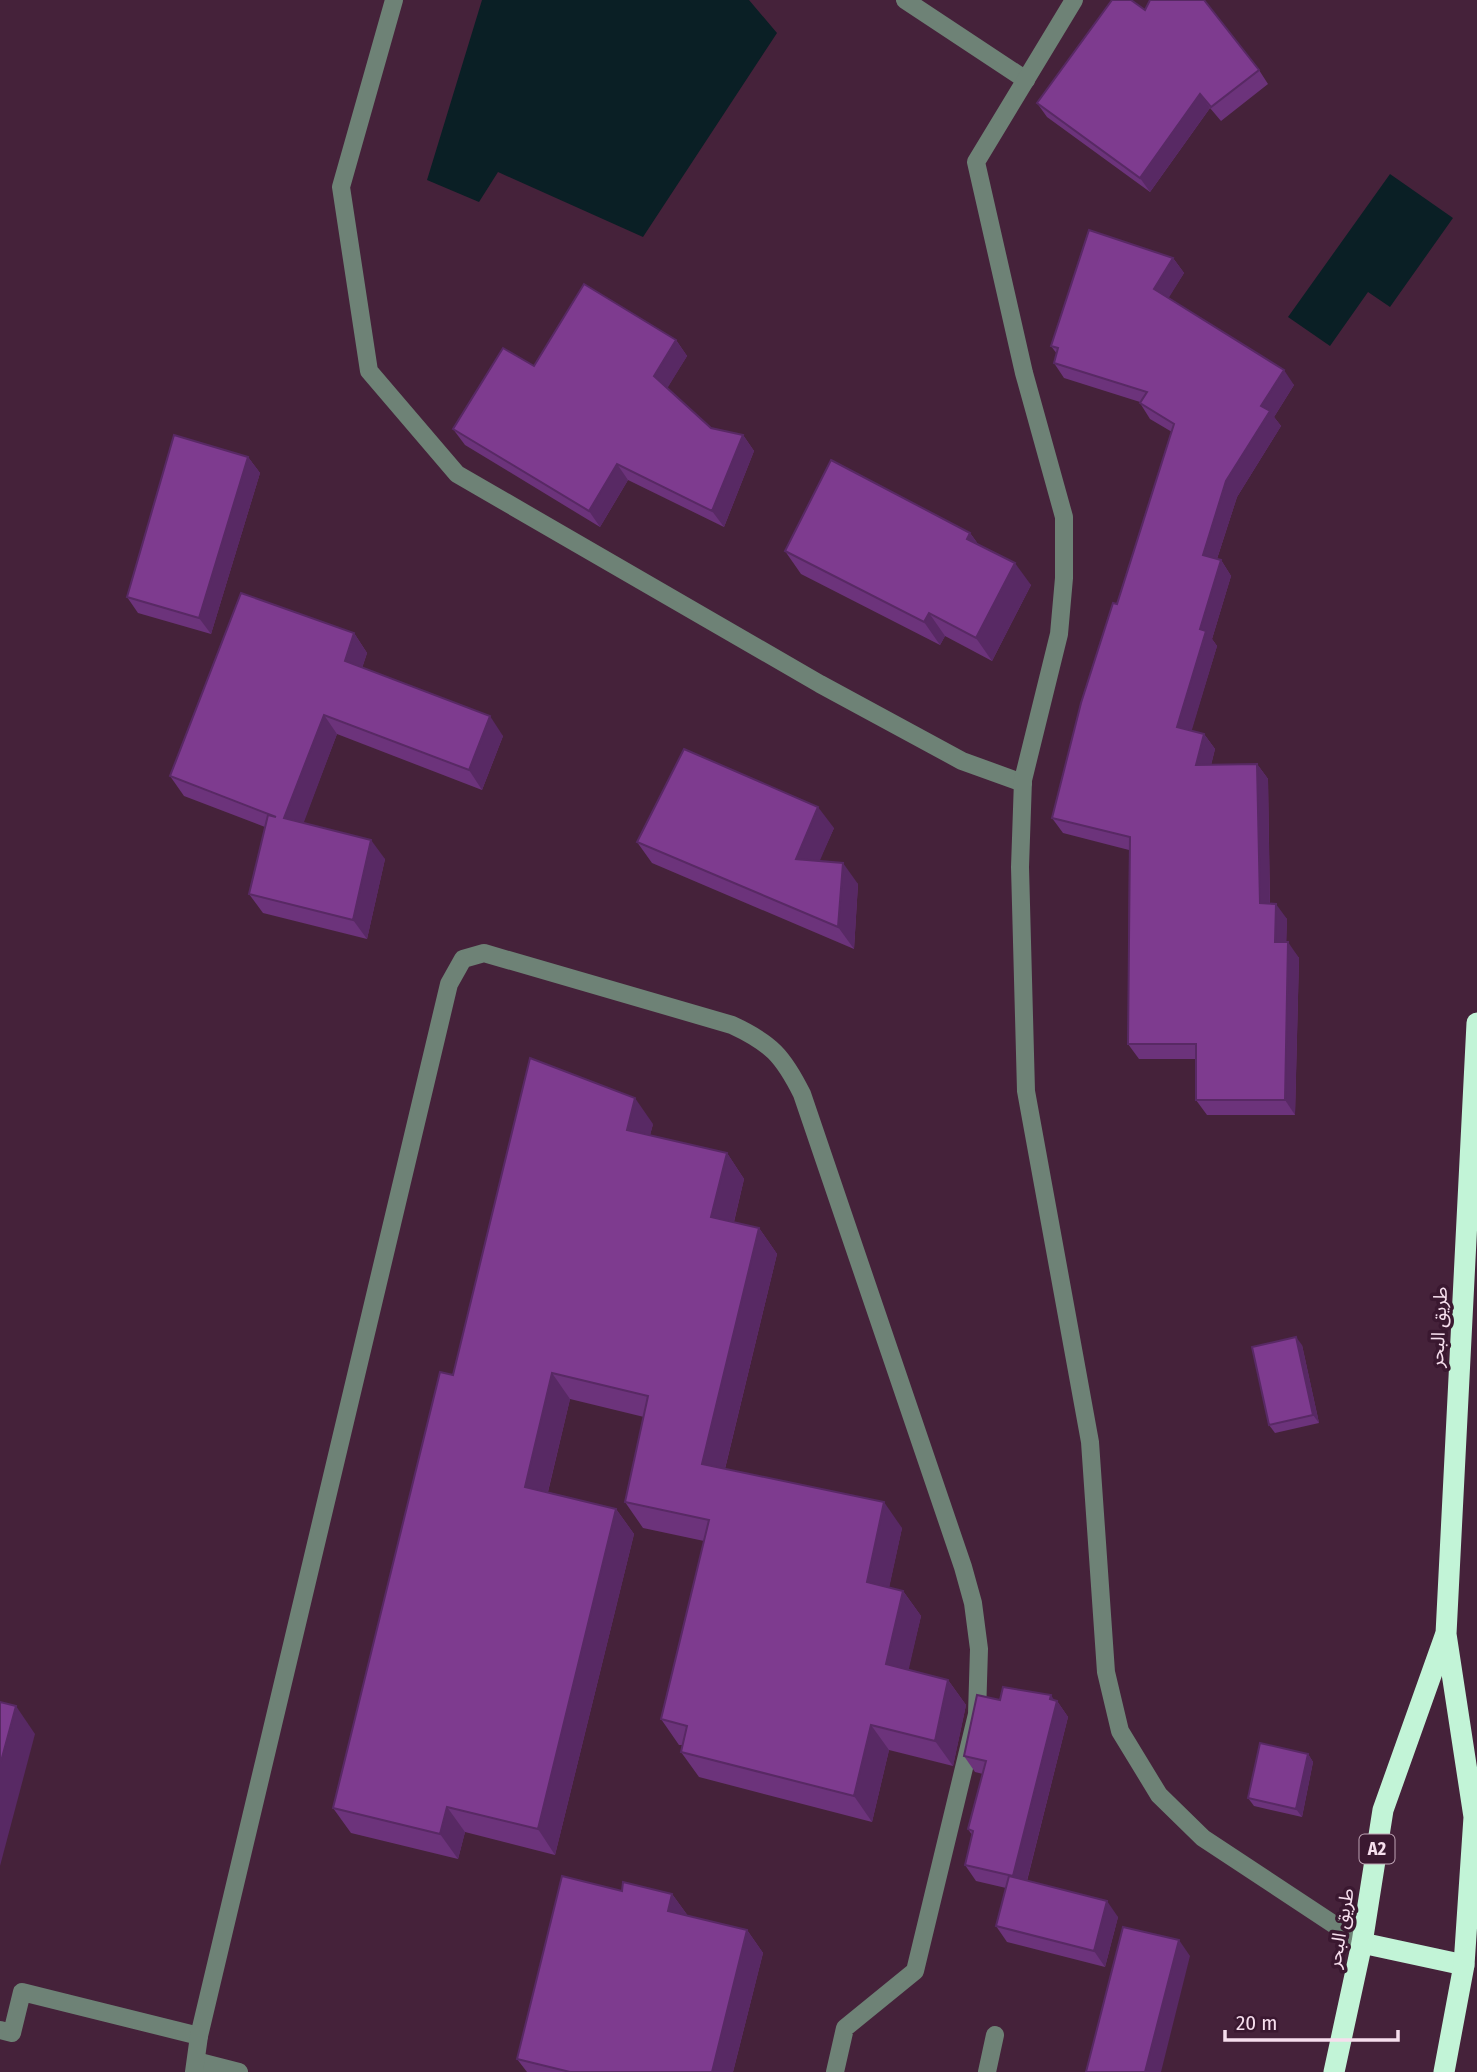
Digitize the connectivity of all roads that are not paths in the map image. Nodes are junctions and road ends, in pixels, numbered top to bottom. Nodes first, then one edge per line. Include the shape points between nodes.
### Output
1 (394, 0) edge
2 (905, 0) edge
3 (1074, 0) edge
4 (1026, 80) junction
5 (1023, 783) junction
6 (1477, 1023) edge
7 (1446, 1634) junction
8 (1362, 1943) junction
9 (1464, 1965) junction
10 (0, 2030) edge
11 (995, 2035) dead end
12 (199, 2036) junction
13 (195, 2066) edge
14 (239, 2072) edge
15 (835, 2072) edge
16 (987, 2072) edge
17 (1334, 2072) edge
18 (1444, 2072) edge

1 - 5 lane via 341,187 369,371 457,474 820,684 962,761
2 - 4 lane
3 - 4 lane
4 - 5 lane via 976,162 1024,373 1064,517 1059,634
5 - 8 lane via 1020,867 1026,1091 1090,1442 1106,1672 1120,1731 1159,1795 1203,1838
6 - 7 highway, طريق البحر / A2
7 - 8 highway, طريق البحر / A2 via 1383,1810
7 - 9 highway, طريق البحر / A2 via 1474,1817
8 - 9 highway
8 - 17 highway, طريق البحر / A2
9 - 18 highway, طريق البحر / A2
10 - 12 lane via 12,2033 22,1992
11 - 16 lane
12 - 13 lane
12 - 15 lane via 449,984 463,959 484,953 732,1025 762,1039 785,1061 802,1094 963,1567 979,1649 977,1714 915,1971 845,2028
13 - 14 lane

